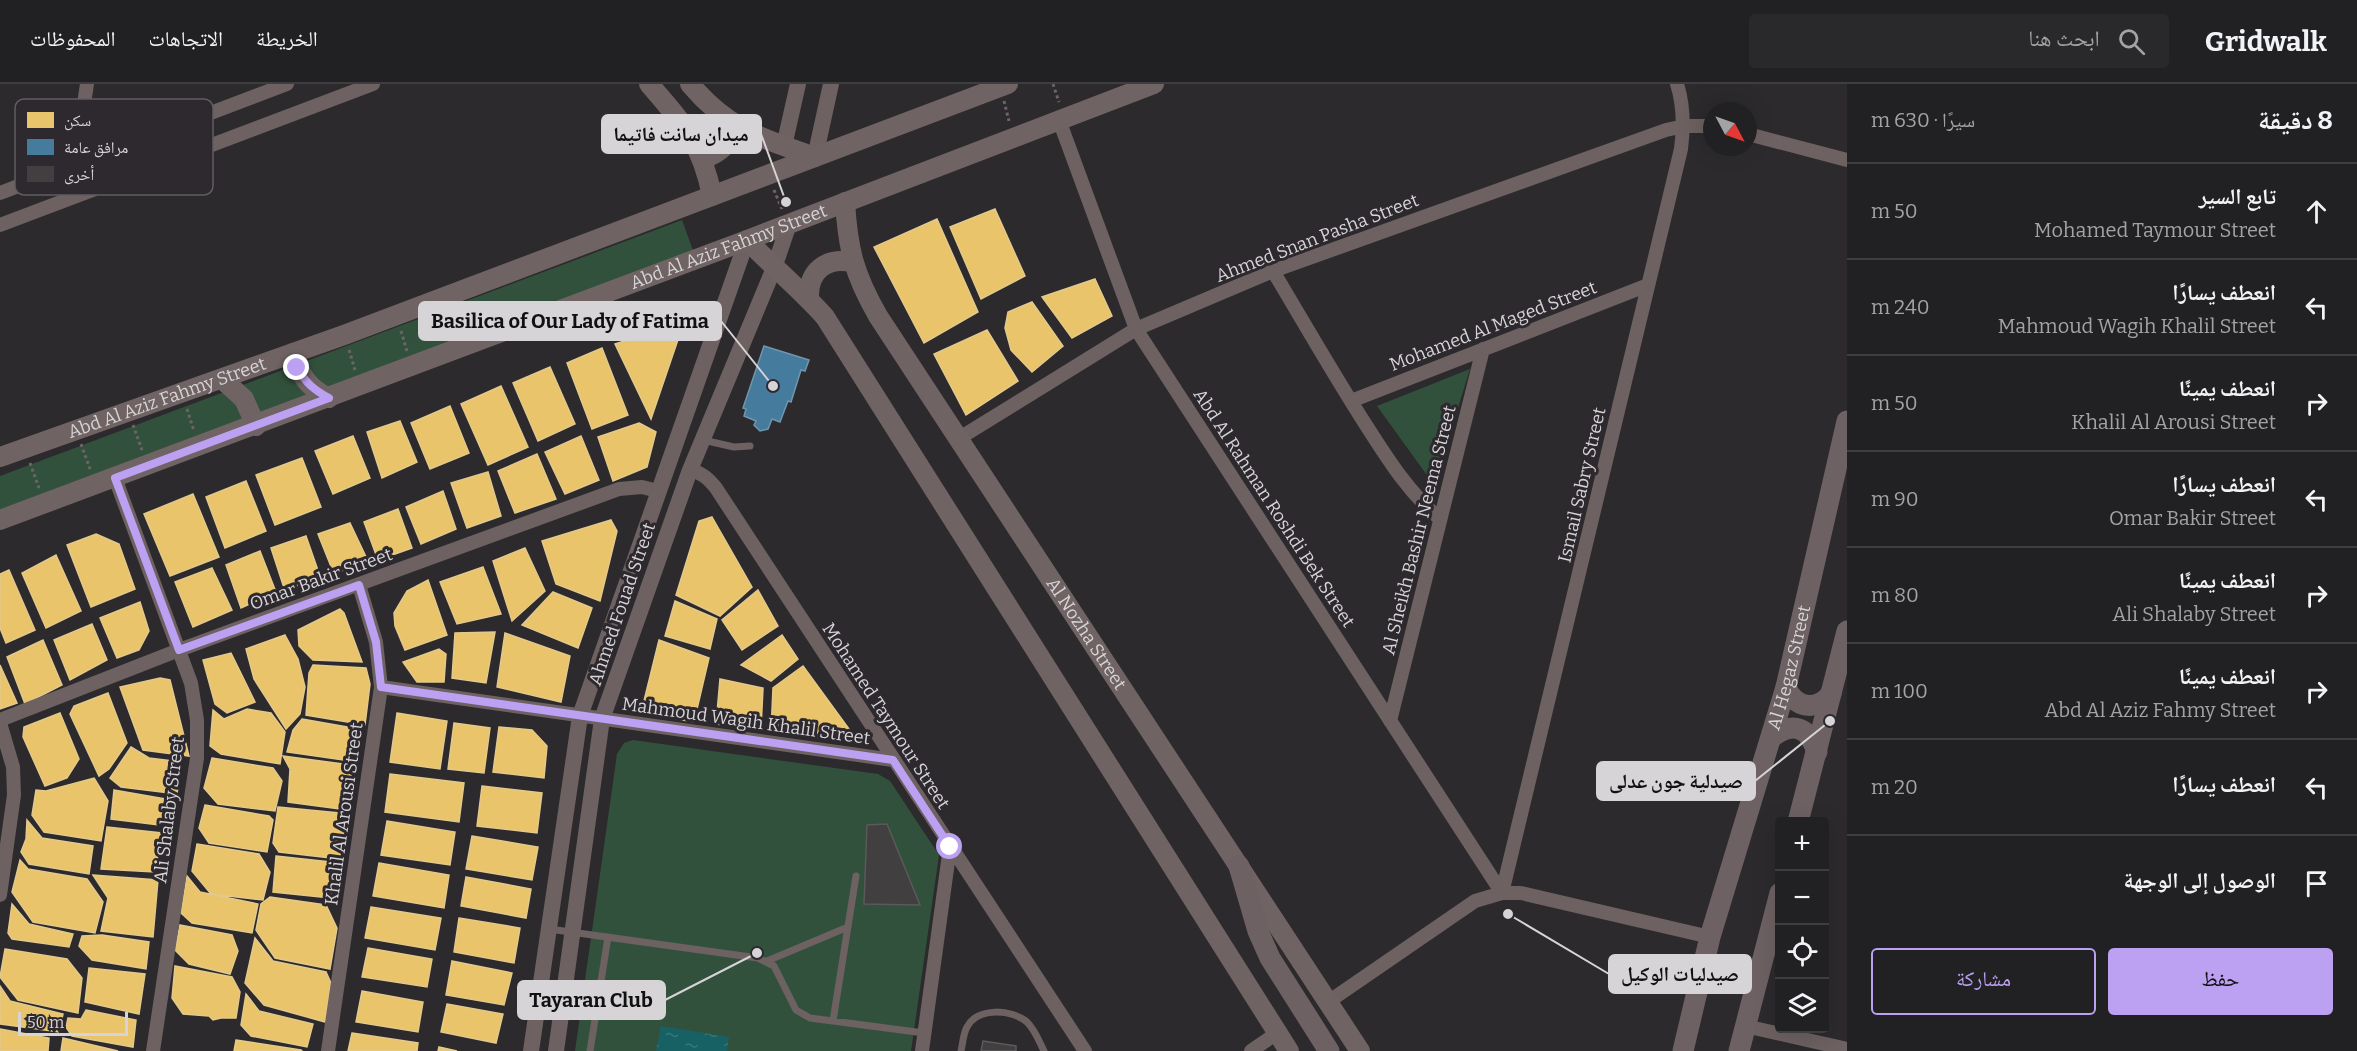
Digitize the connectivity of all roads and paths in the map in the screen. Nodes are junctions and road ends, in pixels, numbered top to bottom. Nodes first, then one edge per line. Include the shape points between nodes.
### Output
1 (87, 84) edge
2 (287, 84) edge
3 (373, 84) edge
4 (649, 84) edge
5 (690, 84) edge
6 (798, 84) edge
7 (831, 84) edge
8 (1154, 84) edge
9 (1677, 84) edge
10 (1004, 86) edge
11 (354, 87) edge
12 (85, 99) edge
13 (213, 112) edge
14 (1059, 120) junction
15 (736, 126) junction
16 (1684, 126) junction
17 (1703, 126) edge
18 (1757, 136) edge
19 (1014, 137) junction
20 (213, 142) edge
21 (784, 146) junction
22 (815, 157) junction
23 (703, 159) junction
24 (1847, 160) edge
25 (767, 175) junction
26 (15, 186) edge
27 (0, 192) edge
28 (79, 195) edge
29 (712, 196) junction
30 (845, 202) junction
31 (789, 224) junction
32 (0, 225) edge
33 (747, 240) junction
34 (852, 262) junction
35 (774, 268) junction
36 (1273, 271) junction
37 (1648, 285) junction
38 (809, 298) junction
39 (395, 315) junction
40 (1136, 329) junction
41 (344, 335) junction
42 (1483, 349) junction
43 (293, 353) junction
44 (412, 367) junction
45 (222, 380) junction
46 (360, 386) junction
47 (182, 393) junction
48 (329, 398) junction
49 (1351, 401) junction
50 (129, 412) junction
51 (1847, 421) edge
52 (256, 426) junction
53 (76, 430) junction
54 (957, 439) junction
55 (703, 440) junction
56 (750, 446) dead end
57 (199, 447) junction
58 (24, 448) junction
59 (0, 457) edge
60 (147, 466) junction
61 (690, 470) junction
62 (115, 478) junction
63 (96, 485) junction
64 (658, 491) junction
65 (45, 504) junction
66 (1440, 519) junction
67 (0, 520) edge
68 (359, 585) junction
69 (1847, 631) edge
70 (179, 650) junction
71 (381, 687) junction
72 (1786, 687) junction
73 (1831, 694) junction
74 (580, 716) junction
75 (602, 719) junction
76 (0, 721) edge
77 (1390, 721) junction
78 (1772, 737) junction
79 (1817, 752) junction
80 (893, 760) junction
81 (1799, 817) edge
82 (950, 847) junction
83 (1239, 866) junction
84 (856, 876) dead end
85 (1502, 893) junction
86 (0, 895) edge
87 (1775, 908) edge
88 (848, 927) junction
89 (549, 929) junction
90 (573, 933) junction
91 (608, 937) junction
92 (1710, 937) junction
93 (767, 961) junction
94 (1328, 1002) junction
95 (833, 1021) junction
96 (1744, 1026) junction
97 (924, 1033) junction
98 (1277, 1033) junction
99 (1847, 1049) edge
100 (153, 1051) edge
101 (327, 1051) edge
102 (531, 1051) edge
103 (556, 1051) edge
104 (590, 1051) edge
105 (922, 1051) edge
106 (962, 1051) edge
107 (1044, 1051) edge
108 (1085, 1051) edge
109 (1251, 1051) edge
110 (1289, 1051) edge
111 (1329, 1051) edge
112 (1360, 1051) edge
113 (1683, 1051) edge
114 (1738, 1051) edge

1 - 12 street
2 - 13 street
3 - 11 street
4 - 23 main road via 685,125
5 - 15 main road
6 - 21 street
7 - 22 street
8 - 14 main road, Abd Al Aziz Fahmy Street
9 - 16 street, Ismail Sabry Street
10 - 19 path
10 - 22 main road, Abd Al Aziz Fahmy Street
11 - 20 street
14 - 19 main road, Abd Al Aziz Fahmy Street
14 - 40 street, Abd Al Rahman Roshdi Bek Street
15 - 21 main road
15 - 23 main road via 727,145
16 - 17 street, Ahmed Snan Pasha Street
16 - 36 street, Ahmed Snan Pasha Street
16 - 37 street, Ismail Sabry Street
18 - 24 street
19 - 30 main road, Abd Al Aziz Fahmy Street
21 - 22 main road
22 - 25 main road, Abd Al Aziz Fahmy Street
23 - 29 main road
25 - 29 main road, Abd Al Aziz Fahmy Street
25 - 31 path
26 - 27 street
28 - 32 street
29 - 39 main road, Abd Al Aziz Fahmy Street
30 - 31 main road, Abd Al Aziz Fahmy Street
30 - 34 main road, Al Nozha Street
31 - 33 main road, Abd Al Aziz Fahmy Street
31 - 35 street, Ahmed Fouad Street
33 - 35 main road
33 - 44 main road, Abd Al Aziz Fahmy Street
33 - 64 street, Ahmed Fouad Street
34 - 38 main road via 829,262 819,268 812,278
34 - 54 main road, Al Nozha Street via 863,291
35 - 38 main road
35 - 55 street, Ahmed Fouad Street
36 - 40 street, Ahmed Snan Pasha Street
36 - 49 street
37 - 42 street, Mohamed Al Maged Street
37 - 85 street, Ismail Sabry Street
38 - 98 main road via 844,346
39 - 41 main road, Abd Al Aziz Fahmy Street
39 - 44 path
40 - 54 street, Ahmed Snan Pasha Street
40 - 77 street, Abd Al Rahman Roshdi Bek Street
41 - 43 main road, Abd Al Aziz Fahmy Street
41 - 46 path
42 - 49 street, Mohamed Al Maged Street
42 - 66 street, Al Sheikh Bashir Neema Street
43 - 45 main road, Abd Al Aziz Fahmy Street
43 - 48 main road via 305,381
44 - 46 main road, Abd Al Aziz Fahmy Street
45 - 47 main road, Abd Al Aziz Fahmy Street
45 - 52 main road via 244,399
46 - 48 main road, Abd Al Aziz Fahmy Street
47 - 50 main road, Abd Al Aziz Fahmy Street
47 - 57 path
48 - 52 main road, Abd Al Aziz Fahmy Street
49 - 66 street via 1398,474
50 - 53 main road, Abd Al Aziz Fahmy Street
50 - 60 path
51 - 72 main road, Al Hegaz Street
52 - 57 main road, Abd Al Aziz Fahmy Street
53 - 58 main road, Abd Al Aziz Fahmy Street
53 - 63 path
54 - 83 main road, Al Nozha Street
55 - 56 lane via 734,447
55 - 61 street, Ahmed Fouad Street
57 - 60 main road, Abd Al Aziz Fahmy Street
58 - 59 main road, Abd Al Aziz Fahmy Street
58 - 65 path
60 - 62 main road, Abd Al Aziz Fahmy Street
61 - 75 street, Ahmed Fouad Street
61 - 80 street, Mohamed Taymour Street via 709,479 716,488
62 - 63 main road, Abd Al Aziz Fahmy Street
62 - 70 street, Ali Shalaby Street
63 - 65 main road, Abd Al Aziz Fahmy Street
64 - 68 street, Omar Bakir Street via 619,489
64 - 74 street, Ahmed Fouad Street
65 - 67 main road, Abd Al Aziz Fahmy Street
66 - 77 street, Al Sheikh Bashir Neema Street
68 - 70 street, Omar Bakir Street
68 - 71 street, Khalil Al Arousi Street via 376,642
69 - 73 main road
70 - 76 street, Omar Bakir Street
70 - 100 street, Ali Shalaby Street via 191,683 197,720 197,758
71 - 74 street, Mahmoud Wagih Khalil Street
71 - 101 street, Khalil Al Arousi Street
72 - 73 main road via 1793,699 1806,706 1821,704
72 - 78 main road, Al Hegaz Street
73 - 79 main road
74 - 75 street, Mahmoud Wagih Khalil Street
74 - 89 street, Ahmed Fouad Street
75 - 80 street, Mahmoud Wagih Khalil Street
75 - 90 street, Ahmed Fouad Street
76 - 86 street via 13,767 14,795
77 - 85 street, Abd Al Rahman Roshdi Bek Street
78 - 79 main road via 1782,730 1805,731
78 - 92 main road, Al Hegaz Street
79 - 81 main road
80 - 82 street, Mohamed Taymour Street
82 - 97 street
82 - 108 street, Mohamed Taymour Street
83 - 94 main road, Al Nozha Street
83 - 111 main road via 1270,958
84 - 88 lane
85 - 92 street via 1530,895
85 - 94 street via 1475,901
87 - 96 main road
88 - 93 lane
88 - 95 lane
89 - 90 lane
89 - 102 street, Ahmed Fouad Street
90 - 91 lane
90 - 103 street, Ahmed Fouad Street
91 - 93 lane
91 - 104 lane
92 - 113 main road, Al Hegaz Street
93 - 95 lane via 778,972 796,1010 810,1018
94 - 112 main road, Al Nozha Street
95 - 97 lane
96 - 99 street
96 - 114 main road
97 - 105 street
98 - 109 street
98 - 110 main road
106 - 107 lane via 964,1033 971,1021 984,1014 1003,1012 1028,1023

